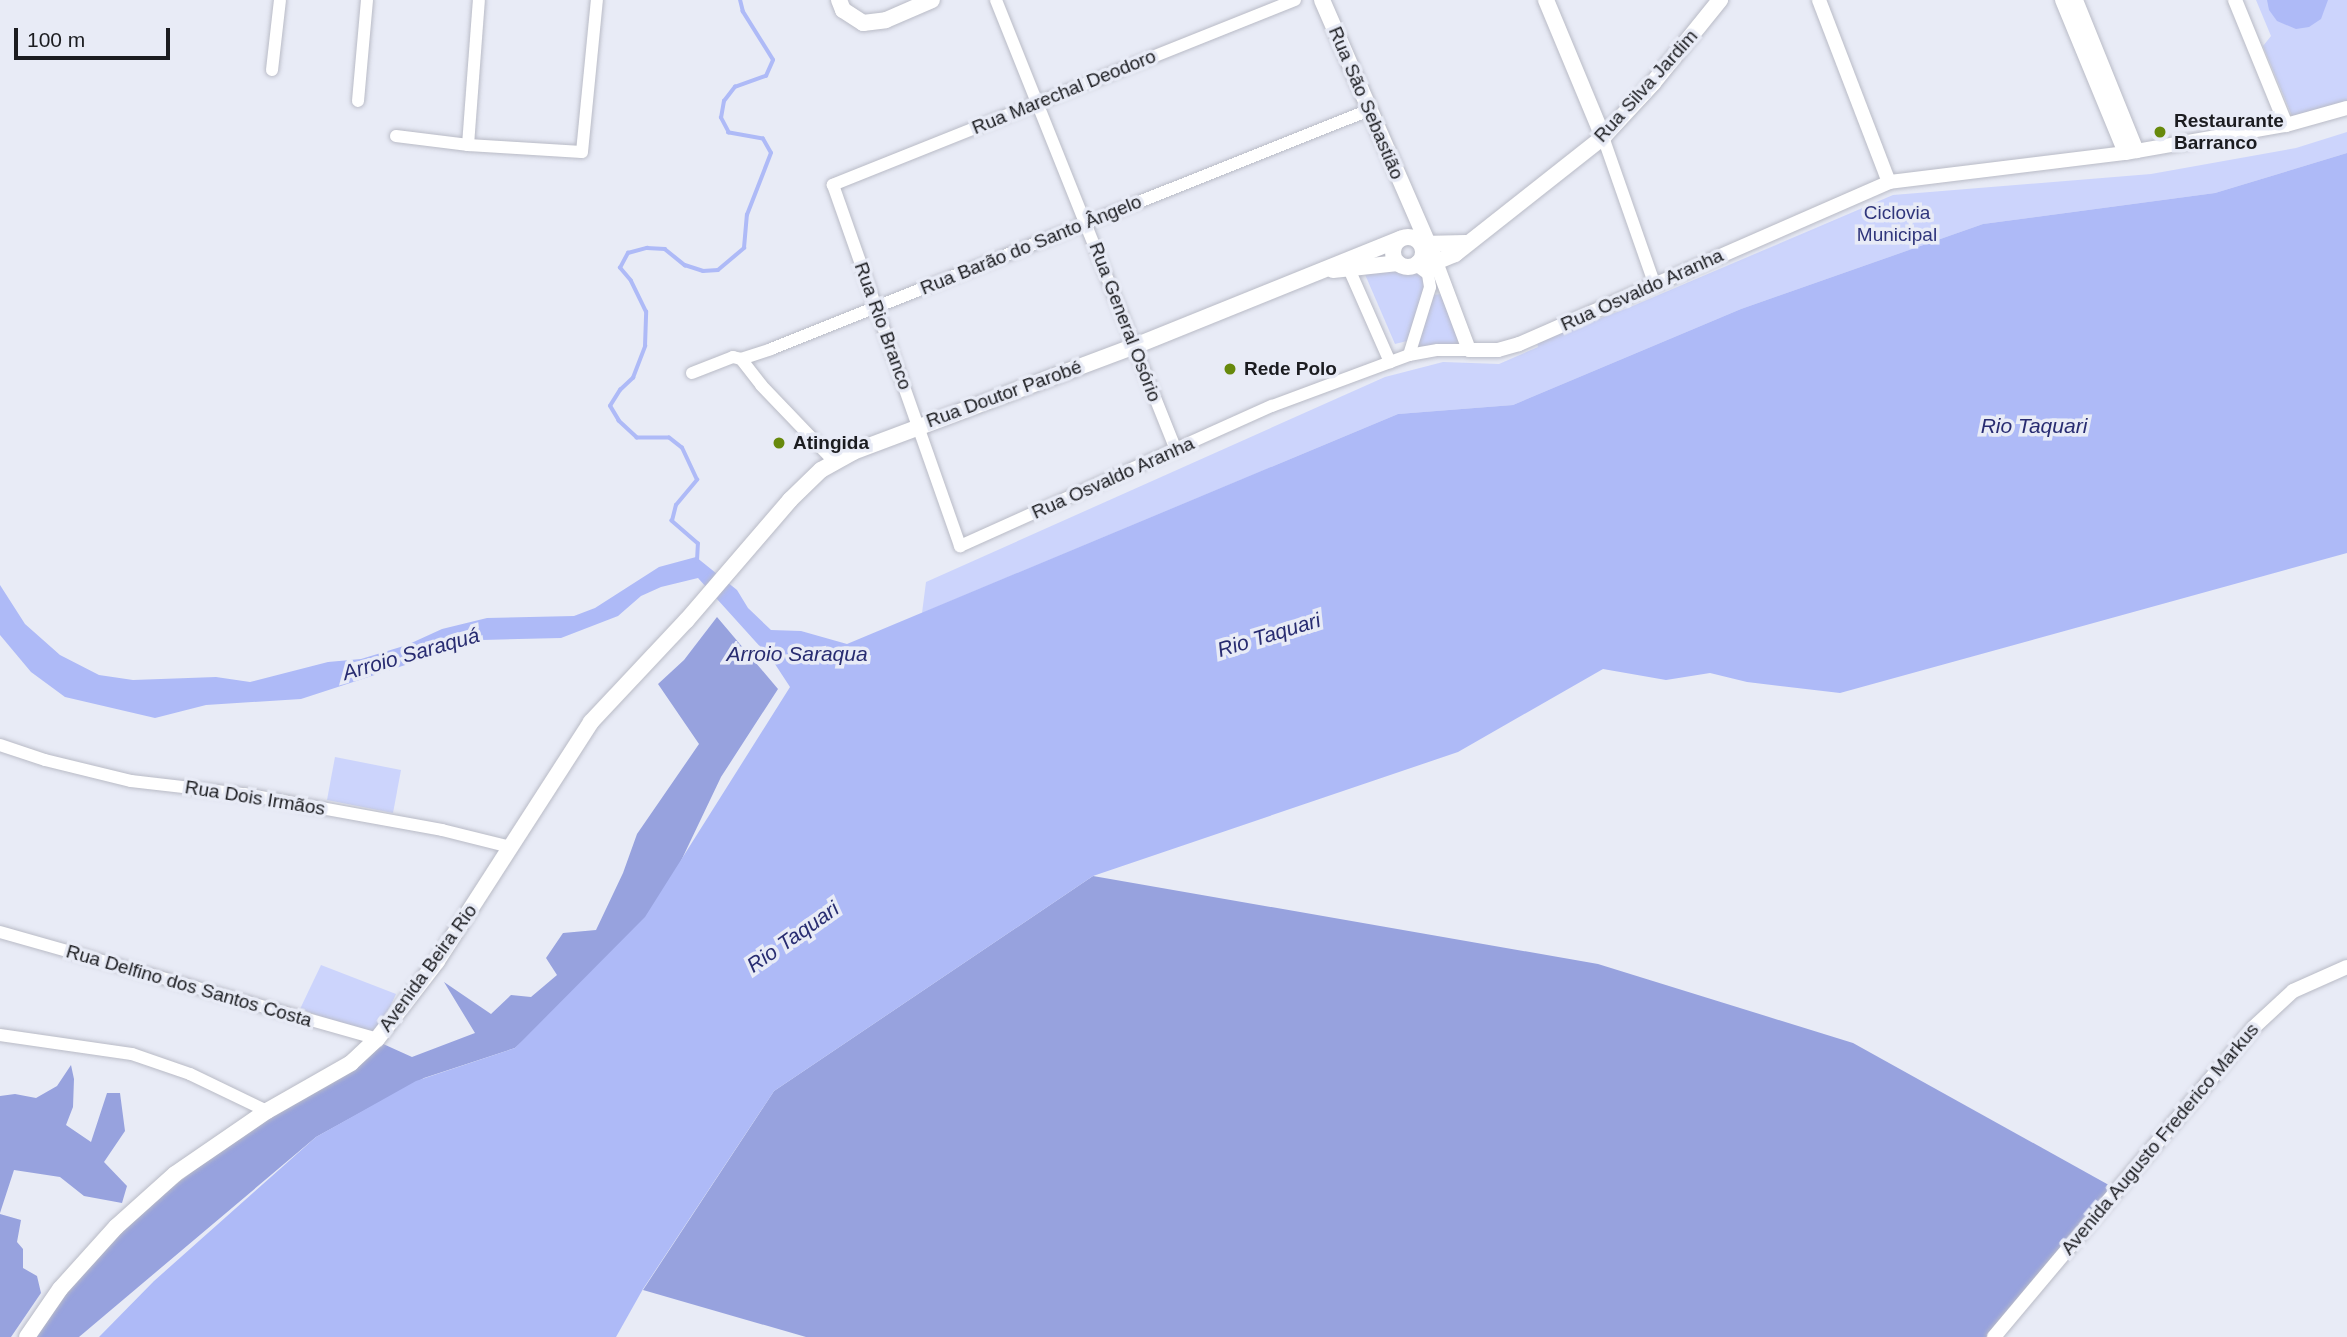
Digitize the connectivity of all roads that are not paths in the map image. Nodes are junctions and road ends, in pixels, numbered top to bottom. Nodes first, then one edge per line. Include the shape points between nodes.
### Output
1 (280, 0) edge
2 (368, 0) edge
3 (480, 0) edge
4 (597, 0) edge
5 (839, 0) edge
6 (932, 0) edge
7 (996, 0) edge
8 (1295, 0) edge
9 (1322, 0) edge
10 (1546, 0) edge
11 (1720, 0) edge
12 (1819, 0) edge
13 (2062, 0) edge
14 (2076, 0) edge
15 (2235, 0) edge
16 (272, 70) dead end
17 (2103, 83) junction
18 (358, 101) dead end
19 (1037, 103) junction
20 (2347, 108) edge
21 (1369, 110) junction
22 (2286, 125) junction
23 (396, 136) dead end
24 (1603, 137) junction
25 (468, 145) junction
26 (2131, 152) junction
27 (1889, 182) junction
28 (832, 185) joint
29 (1411, 206) junction
30 (1086, 222) junction
31 (1403, 238) junction
32 (1466, 243) junction
33 (1425, 244) junction
34 (1436, 262) junction
35 (1398, 263) junction
36 (1417, 264) junction
37 (1349, 269) junction
38 (1317, 272) junction
39 (1654, 283) junction
40 (875, 307) junction
41 (1135, 346) junction
42 (1469, 350) junction
43 (1409, 355) junction
44 (741, 359) junction
45 (1390, 362) junction
46 (692, 373) dead end
47 (920, 426) junction
48 (1176, 450) junction
49 (834, 461) junction
50 (960, 546) joint
51 (708, 596) joint
52 (0, 745) edge
53 (510, 847) junction
54 (0, 932) edge
55 (2347, 967) edge
56 (0, 1035) edge
57 (377, 1039) junction
58 (267, 1111) junction
59 (27, 1337) edge
60 (1994, 1337) edge

1 - 16 street
2 - 18 street
3 - 25 street
4 - 25 street via 582,152
5 - 6 main road via 843,10 863,23 886,20
7 - 19 street, Rua General Osório
8 - 19 street, Rua Marechal Deodoro
9 - 21 main road, Rua São Sebastião
10 - 24 main road
11 - 24 main road, Rua Silva Jardim
12 - 27 street
13 - 17 street
14 - 17 street
15 - 22 street
17 - 26 street
19 - 28 street, Rua Marechal Deodoro
19 - 30 street, Rua General Osório
20 - 22 street, Rua Osvaldo Aranha
21 - 29 main road, Rua São Sebastião
21 - 30 street, Rua Barão do Santo Ângelo
22 - 26 street, Rua Osvaldo Aranha
23 - 25 street
24 - 32 main road, Rua Silva Jardim
24 - 39 street
26 - 27 street, Rua Osvaldo Aranha
27 - 39 street, Rua Osvaldo Aranha
28 - 40 street, Rua Rio Branco
29 - 31 main road
29 - 33 main road, Rua São Sebastião
30 - 40 street, Rua Barão do Santo Ângelo
30 - 41 street, Rua General Osório
31 - 33 main road
31 - 35 main road via 1393,250
31 - 38 main road, Rua Doutor Parobé
32 - 33 main road
32 - 34 main road, Rua Silva Jardim
33 - 34 main road, Rua São Sebastião
33 - 36 main road
34 - 36 main road, Rua Silva Jardim
34 - 42 street, Rua São Sebastião
35 - 36 main road via 1406,267
35 - 37 main road, Rua Doutor Parobé
36 - 43 street via 1428,274 1430,287
37 - 38 main road, Rua Doutor Parobé
37 - 45 street
38 - 41 main road, Rua Doutor Parobé
39 - 42 street, Rua Osvaldo Aranha via 1519,344 1491,351
40 - 44 street, Rua Barão do Santo Ângelo
40 - 47 street, Rua Rio Branco
41 - 47 main road, Rua Doutor Parobé
41 - 48 street, Rua General Osório
42 - 43 street, Rua Osvaldo Aranha
43 - 45 street, Rua Osvaldo Aranha
44 - 46 street, Rua Barão do Santo Ângelo
44 - 49 street
45 - 48 street, Rua Osvaldo Aranha via 1272,406
47 - 49 main road, Rua Doutor Parobé
47 - 50 street, Rua Rio Branco
48 - 50 street, Rua Osvaldo Aranha
49 - 51 main road, Rua Doutor Parobé via 790,500
51 - 53 main road, Avenida Beira Rio via 591,722
52 - 53 street, Rua Dois Irmãos via 131,780 268,798
53 - 57 main road, Avenida Beira Rio via 437,961
54 - 57 street, Rua Delfino dos Santos Costa
55 - 60 street, Avenida Augusto Frederico Markus via 2293,990 2253,1028
56 - 58 street via 131,1054 190,1074
57 - 58 main road, Avenida Beira Rio via 351,1063
58 - 59 main road, Avenida Beira Rio via 175,1174 116,1227 60,1289

